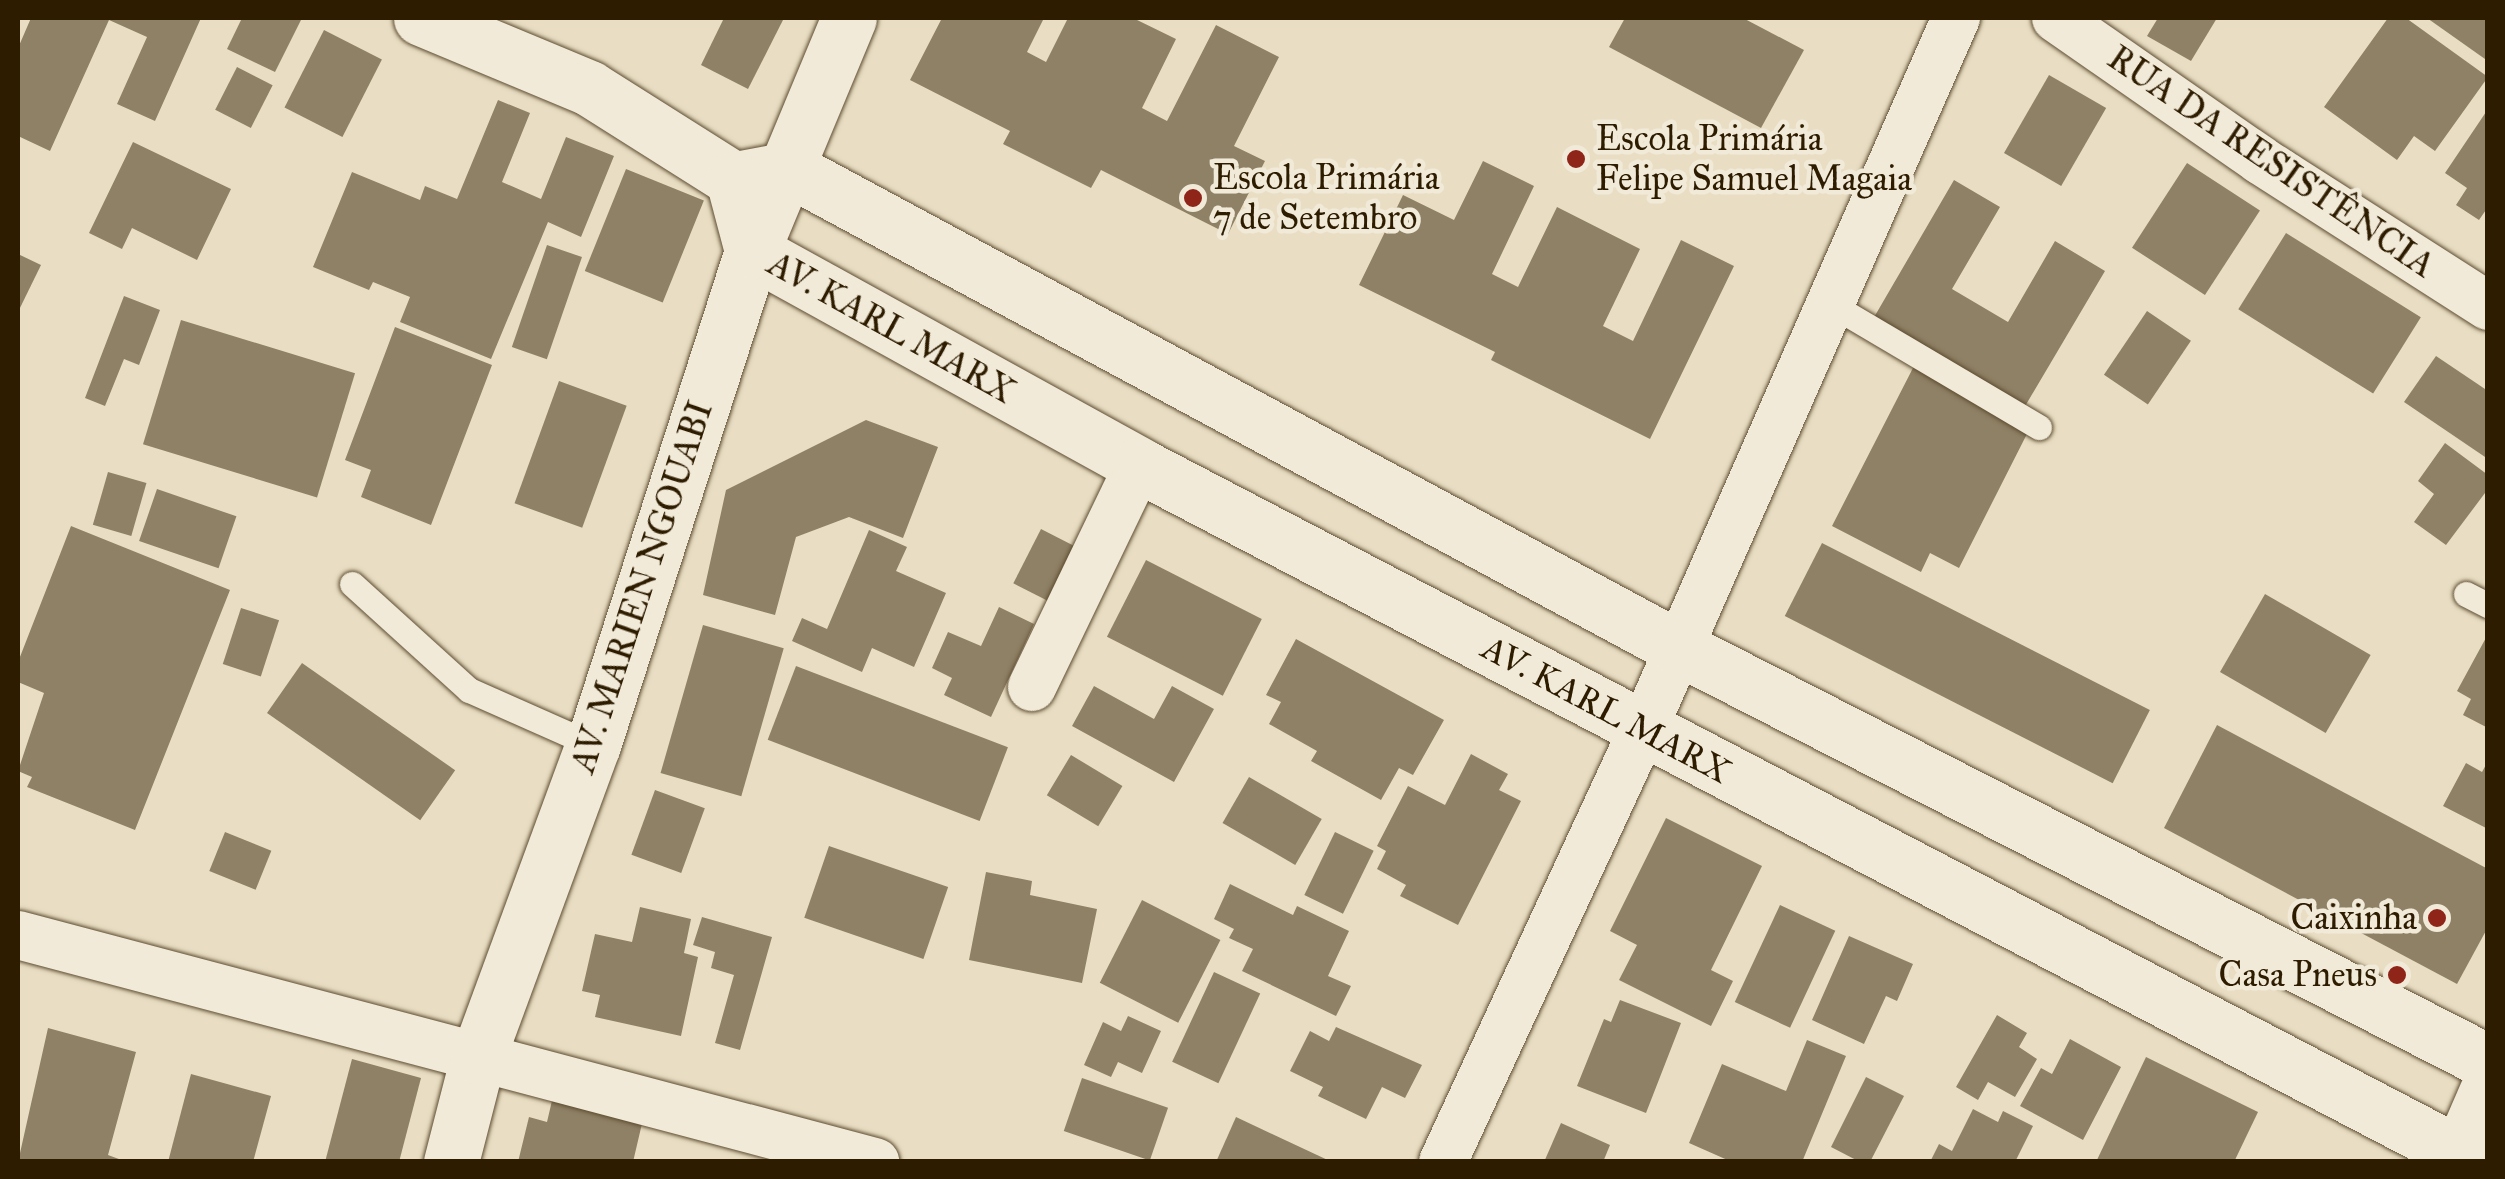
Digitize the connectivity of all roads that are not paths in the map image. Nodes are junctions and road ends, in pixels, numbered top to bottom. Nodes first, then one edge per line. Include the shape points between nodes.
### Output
1 (421, 18) edge
2 (849, 18) edge
3 (1956, 18) edge
4 (2056, 18) edge
5 (789, 169) junction
6 (733, 179) junction
7 (752, 251) junction
8 (1829, 303) junction
9 (2488, 306) edge
10 (2039, 427) dead end
11 (1138, 465) junction
12 (352, 584) dead end
13 (1677, 648) junction
14 (1032, 687) dead end
15 (1643, 730) junction
16 (592, 745) junction
17 (18, 934) edge
18 (478, 1057) junction
19 (2488, 1062) edge
20 (2488, 1081) edge
21 (2462, 1158) edge
22 (451, 1162) edge
23 (875, 1162) edge
24 (1443, 1162) edge

1 - 6 street via 588,88
2 - 5 street, AV. MARIEN NGOUABI
3 - 8 street
4 - 9 street, RUA DA RESISTÊNCIA
5 - 6 street
5 - 7 street, AV. MARIEN NGOUABI
5 - 13 street
6 - 7 street, AV. KARL MARX
7 - 11 street, AV. KARL MARX
7 - 16 street, AV. MARIEN NGOUABI
8 - 10 lane
8 - 13 street
11 - 14 street
11 - 15 street, AV. KARL MARX
12 - 16 lane via 469,690
13 - 15 street
13 - 19 street
15 - 21 street, AV. KARL MARX
15 - 24 street
16 - 18 street, AV. MARIEN NGOUABI
17 - 18 street
18 - 22 street, AV. MARIEN NGOUABI
18 - 23 street
20 - 21 street

